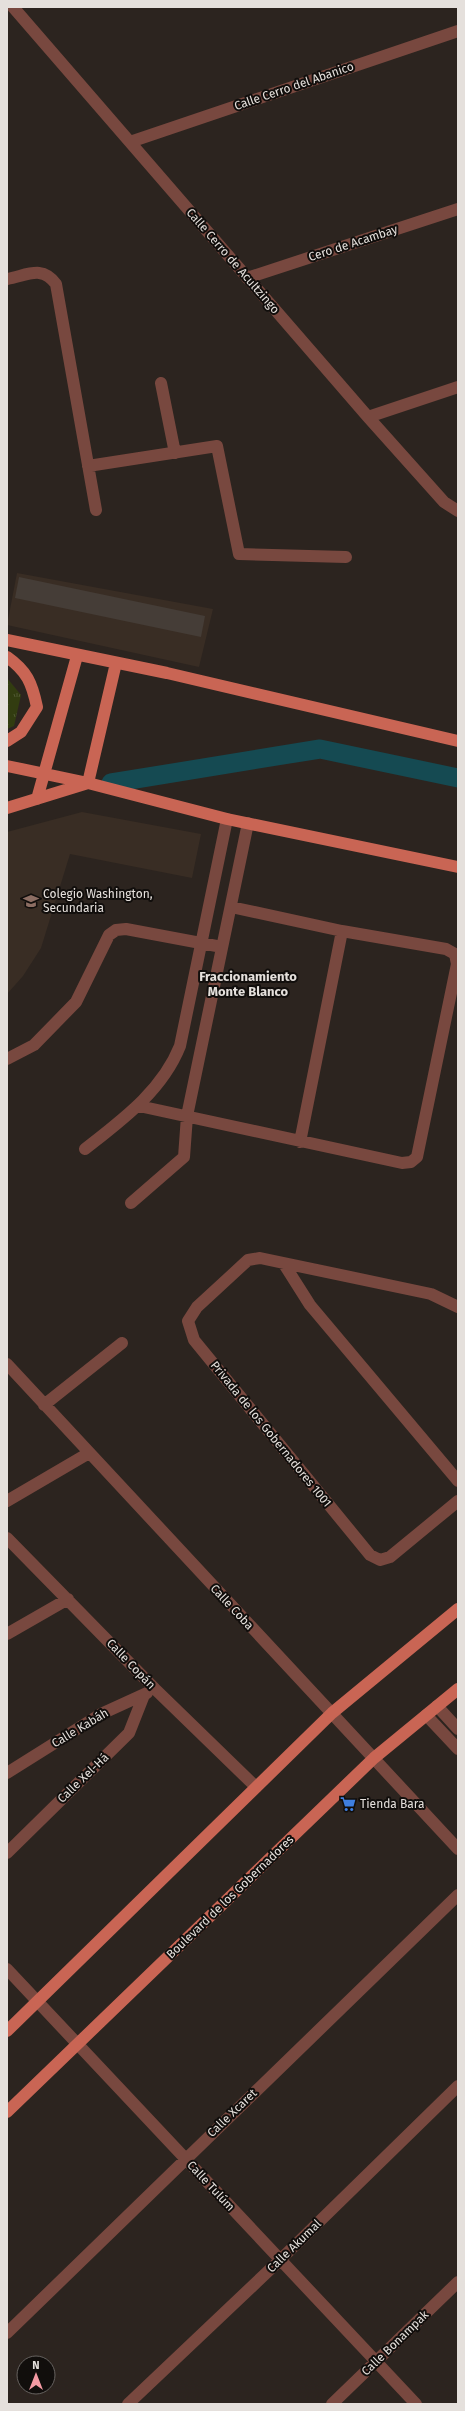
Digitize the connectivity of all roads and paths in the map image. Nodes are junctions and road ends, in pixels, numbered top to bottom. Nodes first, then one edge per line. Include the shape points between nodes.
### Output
1 (14, 7) edge
2 (458, 31) edge
3 (130, 142) junction
4 (458, 208) edge
5 (248, 278) junction
6 (7, 279) edge
7 (161, 383) dead end
8 (458, 387) edge
9 (368, 417) junction
10 (175, 453) junction
11 (88, 466) junction
12 (96, 510) dead end
13 (458, 511) edge
14 (346, 557) dead end
15 (7, 640) edge
16 (77, 656) junction
17 (7, 657) edge
18 (116, 663) junction
19 (7, 741) edge
20 (458, 741) edge
21 (7, 766) edge
22 (44, 774) junction
23 (88, 783) junction
24 (37, 799) junction
25 (7, 808) edge
26 (227, 819) junction
27 (248, 823) junction
28 (458, 867) edge
29 (231, 907) junction
30 (342, 931) junction
31 (201, 944) junction
32 (222, 947) junction
33 (7, 1058) edge
34 (139, 1106) junction
35 (187, 1116) junction
36 (300, 1142) junction
37 (85, 1149) dead end
38 (131, 1203) dead end
39 (284, 1264) junction
40 (458, 1307) edge
41 (122, 1343) dead end
42 (7, 1364) edge
43 (44, 1405) junction
44 (89, 1453) junction
45 (458, 1481) edge
46 (458, 1501) edge
47 (7, 1502) edge
48 (7, 1538) edge
49 (68, 1599) junction
50 (458, 1609) edge
51 (7, 1634) edge
52 (458, 1688) edge
53 (155, 1689) junction
54 (144, 1695) junction
55 (437, 1706) junction
56 (332, 1714) junction
57 (426, 1715) junction
58 (458, 1729) edge
59 (458, 1749) edge
60 (374, 1758) junction
61 (7, 1773) edge
62 (256, 1787) junction
63 (458, 1849) edge
64 (7, 1853) edge
65 (458, 1895) edge
66 (7, 1969) edge
67 (38, 2001) junction
68 (7, 2031) edge
69 (78, 2044) junction
70 (458, 2086) edge
71 (7, 2112) edge
72 (185, 2158) junction
73 (280, 2260) junction
74 (458, 2282) edge
75 (7, 2333) edge
76 (376, 2362) junction
77 (128, 2404) edge
78 (332, 2404) edge
79 (416, 2404) edge

1 - 3 street, Calle Cerro de Acultzingo
2 - 3 street, Calle Cerro del Abanico
3 - 5 street, Calle Cerro de Acultzingo
4 - 5 street, Cero de Acambay
5 - 9 street, Calle Cerro de Acultzingo
6 - 11 street via 40,272 49,274 56,284
7 - 10 street
8 - 9 street
9 - 13 street, Calle Cerro de Acultzingo via 444,502
10 - 11 street
10 - 14 street via 217,446 239,554
11 - 12 street
15 - 16 main road
16 - 18 main road
16 - 22 main road
17 - 19 main road via 18,664 32,683 37,707 21,732
18 - 20 main road
18 - 23 main road
21 - 22 main road
22 - 23 main road
22 - 24 main road
23 - 24 main road
23 - 26 main road
24 - 25 main road
26 - 27 main road
26 - 31 street
27 - 28 main road
27 - 29 street
29 - 30 street
29 - 32 street
30 - 36 street
30 - 36 street via 446,949 455,954 457,964 417,1157 411,1162 402,1163
31 - 32 street
31 - 33 street via 126,929 116,930 109,935 76,1002 34,1045
31 - 34 street via 180,1046 173,1066
32 - 35 street
34 - 35 street
34 - 37 street
35 - 36 street
35 - 38 street via 184,1157
39 - 40 street, Privada de los Gobernadores 1001 via 431,1294
39 - 45 street via 310,1304
39 - 46 street, Privada de los Gobernadores 1001 via 260,1258 248,1260 190,1314 188,1321 194,1340 370,1555 380,1560 390,1557
41 - 43 street
42 - 43 street, Calle Coba
43 - 44 street, Calle Coba
44 - 47 street
44 - 56 street, Calle Coba
48 - 49 street, Calle Copán
49 - 51 street
49 - 53 street, Calle Copán
50 - 56 main road
52 - 55 main road, Boulevard de los Gobernadores
53 - 54 street, Calle Kabáh
53 - 62 street, Calle Copán
54 - 61 street, Calle Kabáh via 101,1714
54 - 64 street, Calle Xel-Há via 129,1733
55 - 57 main road, Boulevard de los Gobernadores
55 - 58 street
56 - 60 street, Calle Coba
56 - 62 main road
57 - 59 street
57 - 60 main road, Boulevard de los Gobernadores
60 - 63 street, Calle Coba
60 - 69 main road, Boulevard de los Gobernadores
62 - 67 main road
65 - 72 street, Calle Xcaret
66 - 67 street, Calle Tulúm
67 - 68 main road
67 - 69 street, Calle Tulúm
69 - 71 main road, Boulevard de los Gobernadores
69 - 72 street, Calle Tulúm
70 - 73 street, Calle Akumal
72 - 73 street, Calle Tulúm
72 - 75 street, Calle Xcaret
73 - 76 street, Calle Tulúm
73 - 77 street, Calle Akumal
74 - 76 street, Calle Bonampak
76 - 78 street, Calle Bonampak
76 - 79 street, Calle Tulúm

